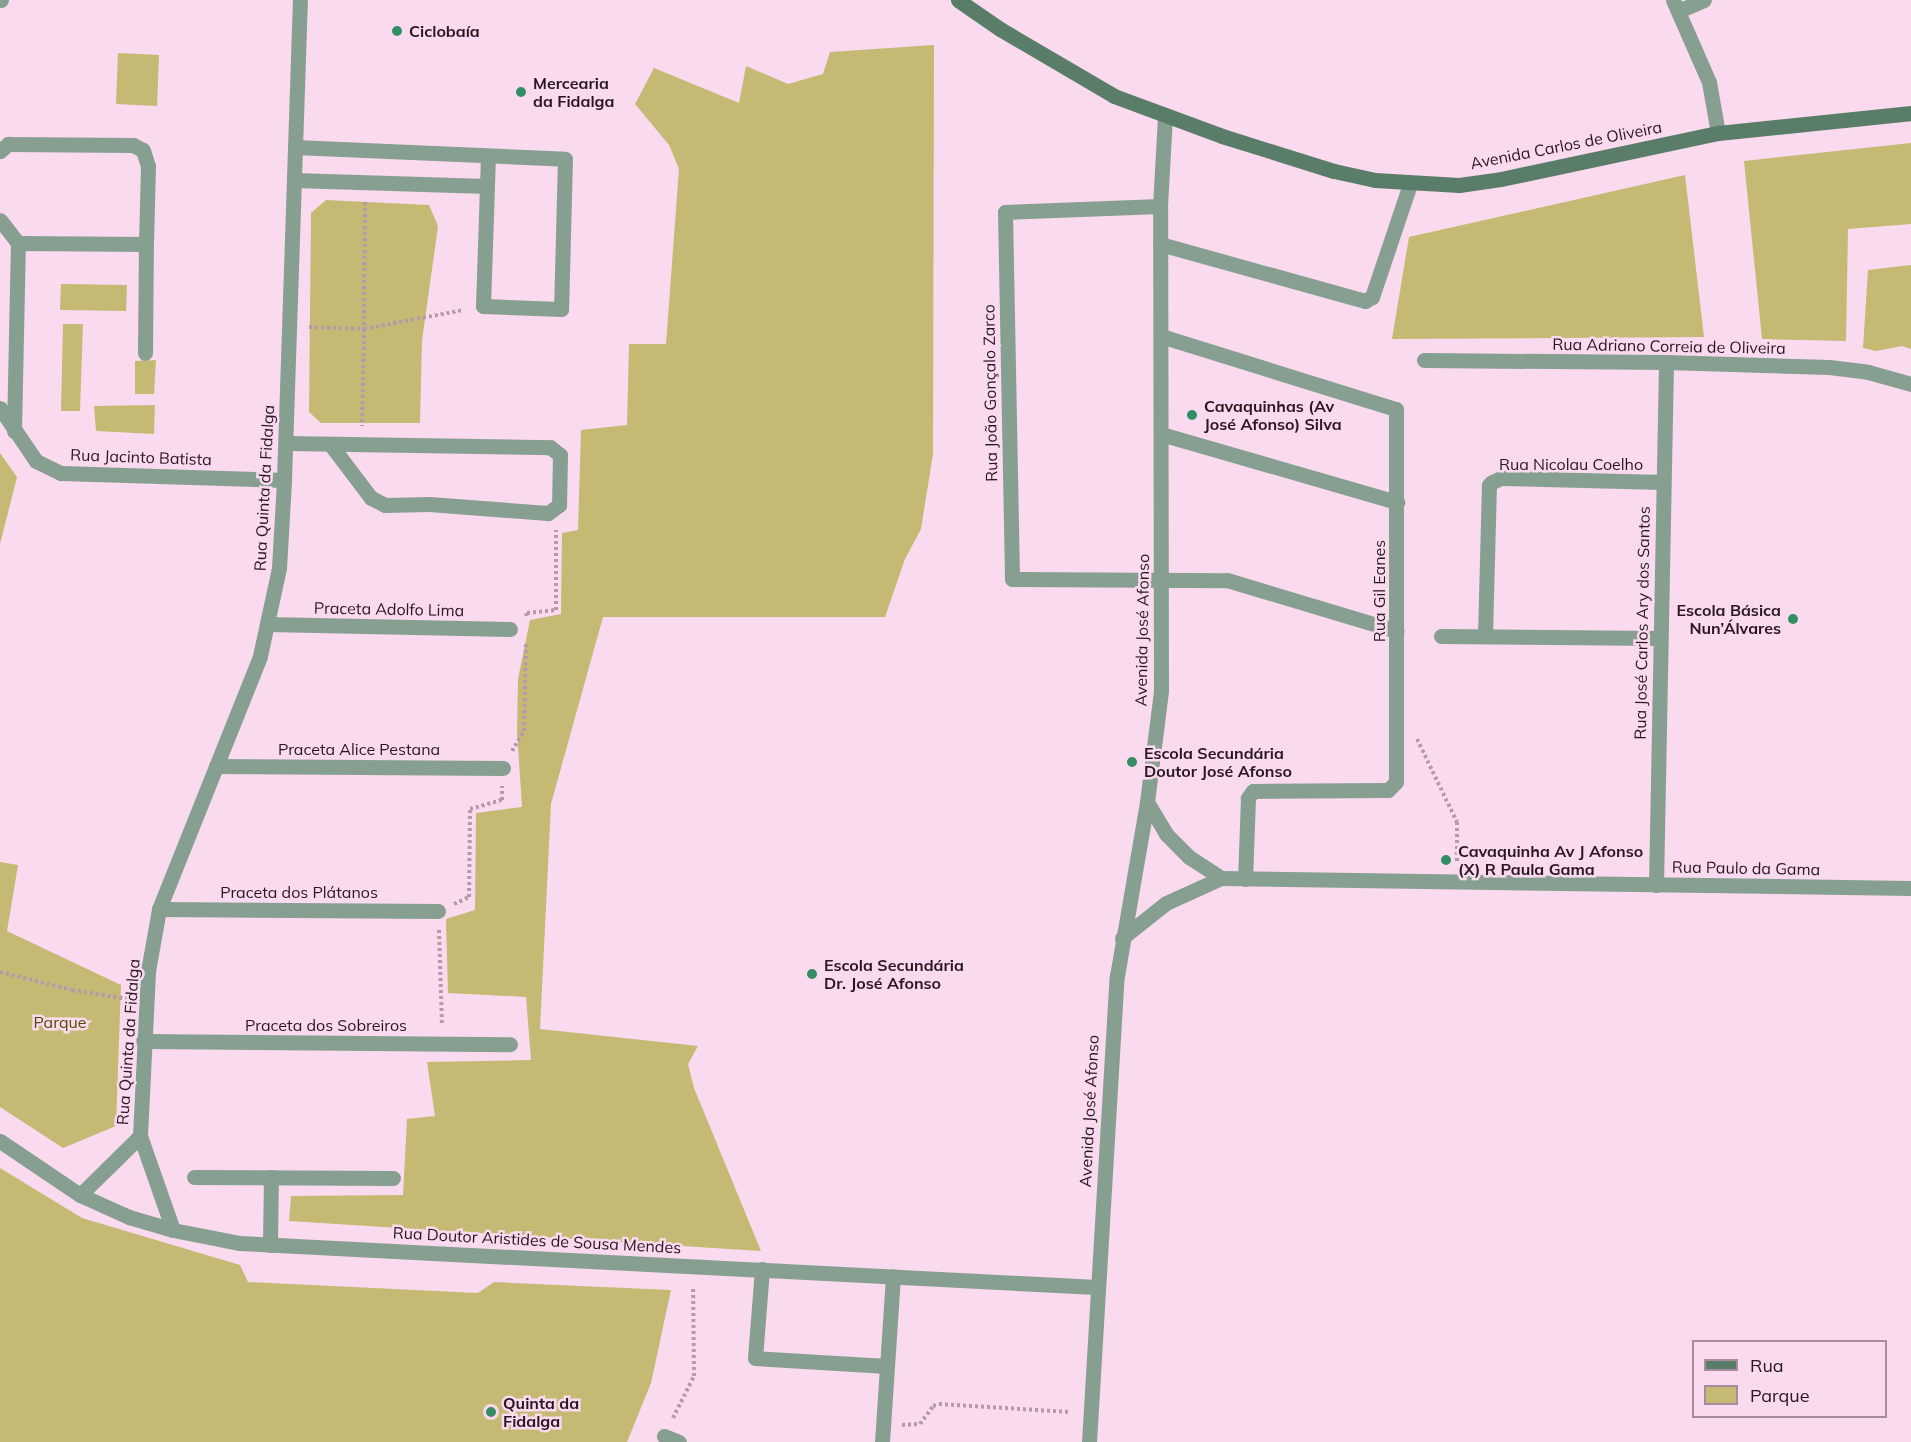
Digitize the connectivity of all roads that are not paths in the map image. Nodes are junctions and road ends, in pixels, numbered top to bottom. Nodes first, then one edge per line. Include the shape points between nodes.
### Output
1 (300, 0) edge
2 (958, 0) edge
3 (1704, 0) edge
4 (1676, 6) edge
5 (1911, 112) edge
6 (1164, 117) junction
7 (1718, 133) junction
8 (295, 147) junction
9 (0, 151) edge
10 (488, 157) junction
11 (294, 180) junction
12 (1410, 184) junction
13 (486, 186) junction
14 (1160, 206) junction
15 (0, 220) edge
16 (18, 243) junction
17 (146, 244) junction
18 (1160, 244) junction
19 (0, 298) edge
20 (16, 298) junction
21 (1161, 336) junction
22 (146, 353) dead end
23 (1424, 360) dead end
24 (1666, 362) junction
25 (1911, 384) edge
26 (0, 408) edge
27 (14, 431) junction
28 (1161, 434) junction
29 (286, 443) junction
30 (330, 444) junction
31 (284, 480) junction
32 (1663, 482) junction
33 (1397, 502) junction
34 (1161, 579) junction
35 (267, 624) junction
36 (510, 629) dead end
37 (1396, 631) junction
38 (1441, 636) dead end
39 (1485, 636) junction
40 (1659, 638) junction
41 (216, 766) junction
42 (503, 768) dead end
43 (1147, 802) junction
44 (1221, 878) junction
45 (1245, 879) junction
46 (1656, 885) junction
47 (1911, 888) edge
48 (159, 909) junction
49 (438, 911) dead end
50 (1122, 938) junction
51 (143, 1041) junction
52 (510, 1044) dead end
53 (140, 1136) junction
54 (0, 1141) edge
55 (194, 1176) dead end
56 (271, 1177) junction
57 (393, 1178) dead end
58 (80, 1196) junction
59 (173, 1230) junction
60 (270, 1245) junction
61 (762, 1269) junction
62 (892, 1276) junction
63 (1097, 1287) junction
64 (887, 1366) junction
65 (664, 1436) road end
66 (679, 1442) edge
67 (882, 1442) edge
68 (1089, 1442) edge

1 - 8 street, Rua Quinta da Fidalga
2 - 6 main road via 1068,71
3 - 4 street
4 - 7 street via 1709,82
5 - 7 main road, Avenida Carlos de Oliveira
6 - 12 main road, Avenida Carlos de Oliveira via 1334,171
6 - 14 street, Avenida José Afonso
7 - 12 main road, Avenida Carlos de Oliveira via 1501,179 1459,185
8 - 10 street
8 - 11 street, Rua Quinta da Fidalga
9 - 17 street via 8,144 133,145 143,150 148,166
10 - 13 street
10 - 13 street via 566,159 561,309 483,306
11 - 13 street
11 - 29 street, Rua Quinta da Fidalga
12 - 18 street via 1372,297 1365,301
14 - 18 street, Avenida José Afonso
14 - 34 street, Rua João Gonçalo Zarco via 1005,212 1011,579
15 - 16 street
16 - 17 street
16 - 20 street
17 - 22 street
18 - 21 street, Avenida José Afonso
19 - 20 street
20 - 27 street
21 - 28 street, Avenida José Afonso
21 - 33 street, Rua Gil Eanes via 1396,409
23 - 24 street, Rua Adriano Correia de Oliveira
24 - 25 street, Rua Adriano Correia de Oliveira via 1829,367 1868,372
24 - 32 street, Rua José Carlos Ary dos Santos
26 - 27 street, Rua Jacinto Batista
27 - 31 street, Rua Jacinto Batista via 36,462 61,473
28 - 33 street
28 - 34 street, Avenida José Afonso
29 - 30 street
29 - 31 street, Rua Quinta da Fidalga
30 - 30 street via 555,448 560,455 559,505 548,513 429,504 385,505 371,498
31 - 35 street, Rua Quinta da Fidalga via 279,568
32 - 39 street, Rua Nicolau Coelho via 1501,478 1492,482
32 - 40 street, Rua José Carlos Ary dos Santos
33 - 37 street, Rua Gil Eanes
34 - 37 street via 1227,580
34 - 43 street, Avenida José Afonso via 1161,691
35 - 36 street, Praceta Adolfo Lima
35 - 41 street, Rua Quinta da Fidalga via 260,656
37 - 45 street, Rua Gil Eanes via 1396,782 1392,788 1258,789 1250,793
38 - 39 street
39 - 40 street
40 - 46 street, Rua José Carlos Ary dos Santos
41 - 42 street, Praceta Alice Pestana
41 - 48 street, Rua Quinta da Fidalga
43 - 44 street via 1166,834 1189,857
43 - 50 street, Avenida José Afonso
44 - 45 street, Rua Paulo da Gama
44 - 50 street, Rua Paulo da Gama via 1166,903
45 - 46 street, Rua Paulo da Gama
46 - 47 street, Rua Paulo da Gama
48 - 49 street, Praceta dos Plátanos
48 - 51 street, Rua Quinta da Fidalga via 148,971
50 - 63 street, Avenida José Afonso via 1113,1015
51 - 52 street, Praceta dos Sobreiros
51 - 53 street, Rua Quinta da Fidalga
53 - 58 street, Rua Quinta da Fidalga
53 - 59 street, Rua Quinta da Fidalga
54 - 58 street, Rua Doutor Aristides de Sousa Mendes
55 - 56 street
56 - 57 street
56 - 60 street
58 - 59 street, Rua Doutor Aristides de Sousa Mendes via 129,1218
59 - 60 street, Rua Doutor Aristides de Sousa Mendes
60 - 61 street, Rua Doutor Aristides de Sousa Mendes
61 - 62 street, Rua Doutor Aristides de Sousa Mendes
61 - 64 street via 755,1358
62 - 63 street, Rua Doutor Aristides de Sousa Mendes
62 - 64 street
63 - 68 street, Avenida José Afonso
64 - 67 street
65 - 66 street

